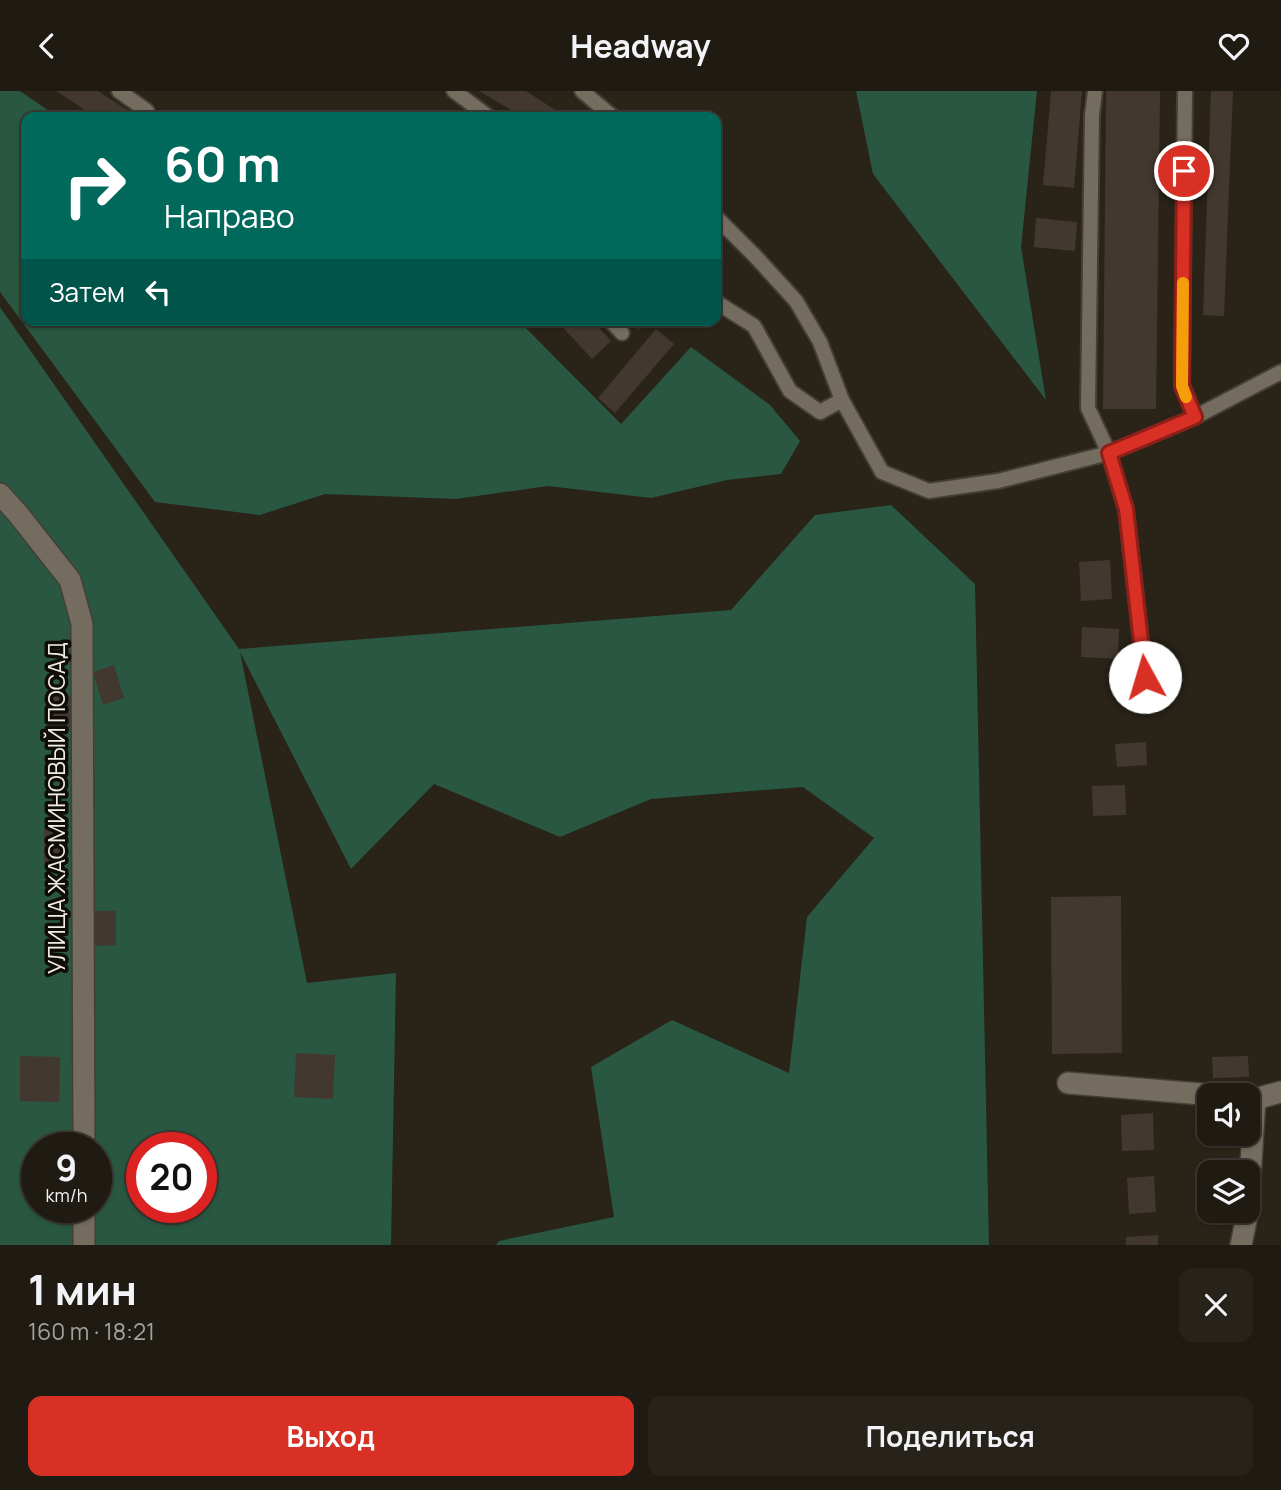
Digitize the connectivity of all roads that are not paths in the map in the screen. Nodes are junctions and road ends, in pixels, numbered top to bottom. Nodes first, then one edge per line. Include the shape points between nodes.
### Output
1 (119, 91) edge
2 (454, 91) edge
3 (582, 91) edge
4 (1095, 91) edge
5 (1185, 91) edge
6 (147, 111) dead end
7 (482, 112) edge
8 (607, 112) edge
9 (721, 222) edge
10 (721, 305) edge
11 (616, 326) edge
12 (622, 333) dead end
13 (1281, 372) edge
14 (842, 400) junction
15 (1195, 417) junction
16 (1109, 453) junction
17 (0, 494) edge
18 (1145, 677) dead end
19 (1069, 1083) dead end
20 (1281, 1092) edge
21 (1197, 1094) edge
22 (1260, 1097) edge
23 (84, 1132) edge
24 (84, 1223) edge
25 (1246, 1223) edge
26 (84, 1245) edge
27 (1241, 1245) edge

1 - 6 lane
2 - 7 lane
3 - 8 lane
4 - 16 lane via 1088,408
5 - 15 lane via 1182,386
9 - 14 lane via 796,301 820,342
10 - 14 lane via 754,326 790,391 820,412
11 - 12 lane
13 - 15 lane
14 - 16 lane via 882,472 929,491 998,481
15 - 16 lane
16 - 18 lane via 1126,509
17 - 23 street, УЛИЦА ЖАСМИНОВЫЙ ПОСАД via 70,580 82,624
19 - 21 street
20 - 22 street
24 - 26 street
25 - 27 street

